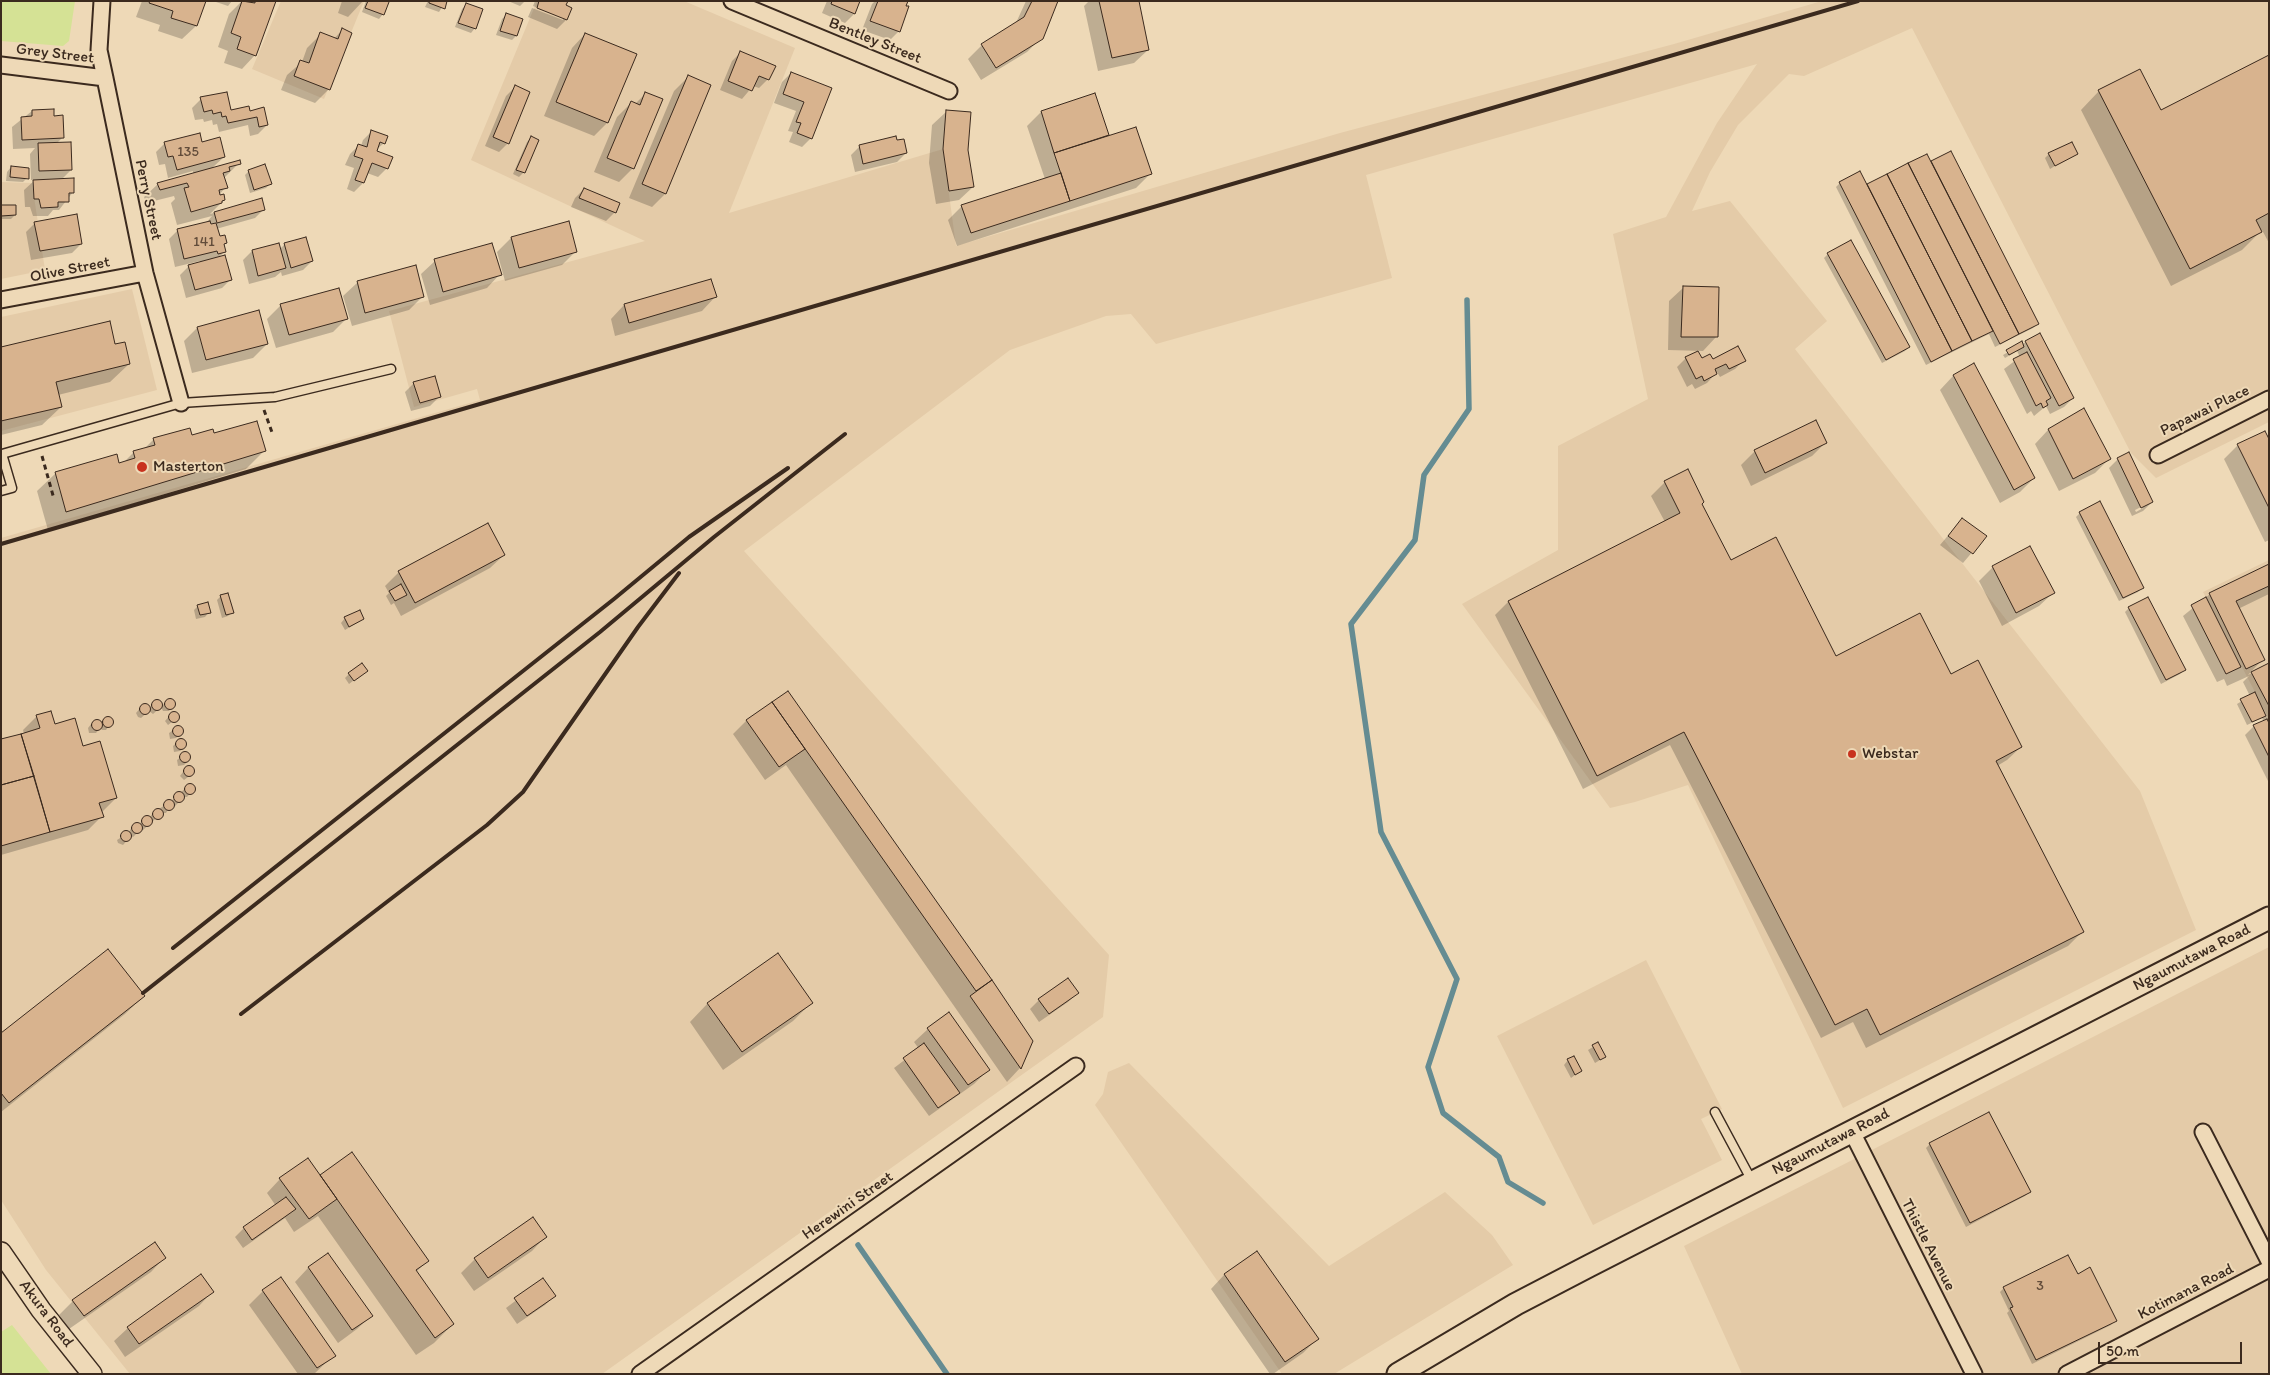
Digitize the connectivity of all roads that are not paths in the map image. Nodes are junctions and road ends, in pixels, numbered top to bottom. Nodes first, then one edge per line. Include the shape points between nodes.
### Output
1 (102, 1) edge
2 (732, 1) edge
3 (1, 65) edge
4 (105, 78) junction
5 (949, 91) dead end
6 (145, 273) junction
7 (1, 300) edge
8 (391, 369) dead end
9 (2269, 400) edge
10 (181, 403) junction
11 (2158, 455) dead end
12 (1, 491) edge
13 (2269, 918) edge
14 (1076, 1066) dead end
15 (1715, 1112) dead end
16 (1852, 1132) junction
17 (2203, 1132) dead end
18 (1753, 1183) junction
19 (1, 1252) edge
20 (2269, 1261) edge
21 (2269, 1269) edge
22 (92, 1374) edge
23 (640, 1374) edge
24 (1398, 1374) edge
25 (1974, 1374) edge
26 (2067, 1374) edge

1 - 4 street, Perry Street via 99,50
2 - 5 street, Bentley Street
3 - 4 street, Grey Street
4 - 6 street, Perry Street
6 - 7 street, Olive Street
6 - 10 street, Perry Street
8 - 10 lane via 275,396
9 - 11 street, Papawai Place
10 - 12 lane via 2,454 12,488
13 - 16 main road, Ngaumutawa Road
14 - 23 street, Herewini Street
15 - 18 lane
16 - 18 main road, Ngaumutawa Road
16 - 25 street, Thistle Avenue
17 - 20 street
18 - 24 main road, Ngaumutawa Road via 1516,1304
19 - 22 street, Akura Road via 41,1310
21 - 26 street, Kotimana Road

